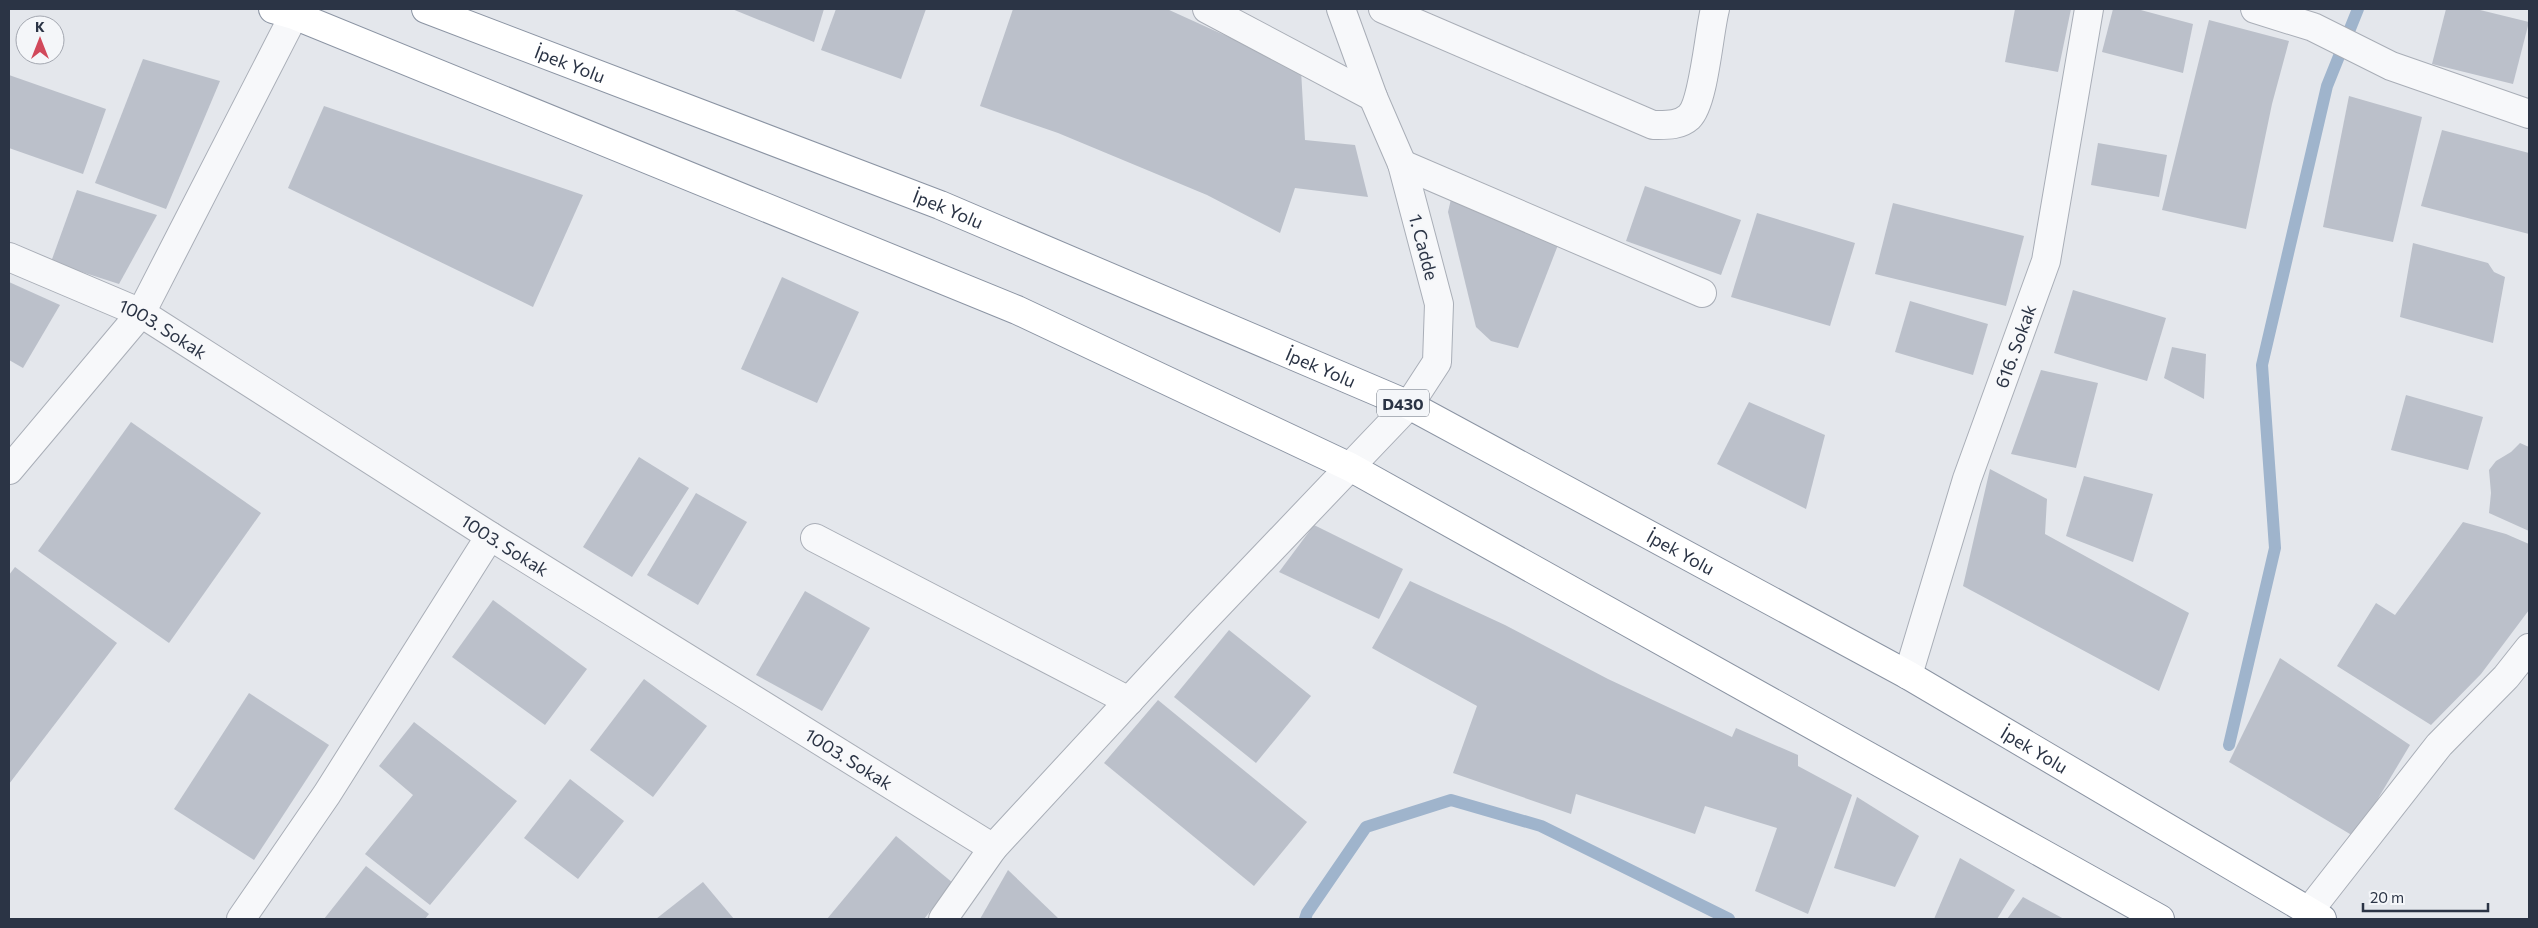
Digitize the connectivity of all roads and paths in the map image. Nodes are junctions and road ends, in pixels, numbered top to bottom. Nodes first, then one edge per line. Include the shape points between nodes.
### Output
1 (426, 9) edge
2 (1207, 9) edge
3 (1342, 9) edge
4 (1383, 9) edge
5 (1715, 9) edge
6 (2089, 9) edge
7 (2255, 9) edge
8 (283, 12) edge
9 (2305, 19) edge
10 (1373, 97) junction
11 (2529, 114) edge
12 (1402, 164) junction
13 (9, 257) edge
14 (1702, 292) dead end
15 (141, 313) junction
16 (1409, 405) junction
17 (1350, 467) junction
18 (9, 470) edge
19 (490, 536) junction
20 (815, 538) dead end
21 (2529, 648) edge
22 (1908, 674) junction
23 (1130, 701) junction
24 (993, 848) junction
25 (2315, 915) edge
26 (241, 919) edge
27 (943, 919) edge
28 (2160, 919) edge

1 - 16 highway, İpek Yolu / D430 via 940,205
2 - 10 street
3 - 10 street, 1. Cadde
4 - 5 street via 1653,125 1675,125 1690,116 1702,86
6 - 22 street, 616. Sokak via 2046,261 1967,479
7 - 9 street
8 - 15 street
8 - 17 highway via 1017,310
9 - 11 street via 2391,66
10 - 12 street, 1. Cadde
12 - 14 street
12 - 16 street, 1. Cadde via 1439,304 1436,362
13 - 15 street, 1003. Sokak
15 - 18 street
15 - 19 street, 1003. Sokak
16 - 17 street, 1. Cadde
16 - 22 highway, İpek Yolu / D430
17 - 23 street, 1. Cadde
17 - 28 highway
19 - 24 street, 1003. Sokak
19 - 26 street via 327,794
20 - 23 street
21 - 25 street via 2506,677 2439,745
22 - 25 highway, İpek Yolu / D430
23 - 24 street, 1. Cadde
24 - 27 street, 1. Cadde

